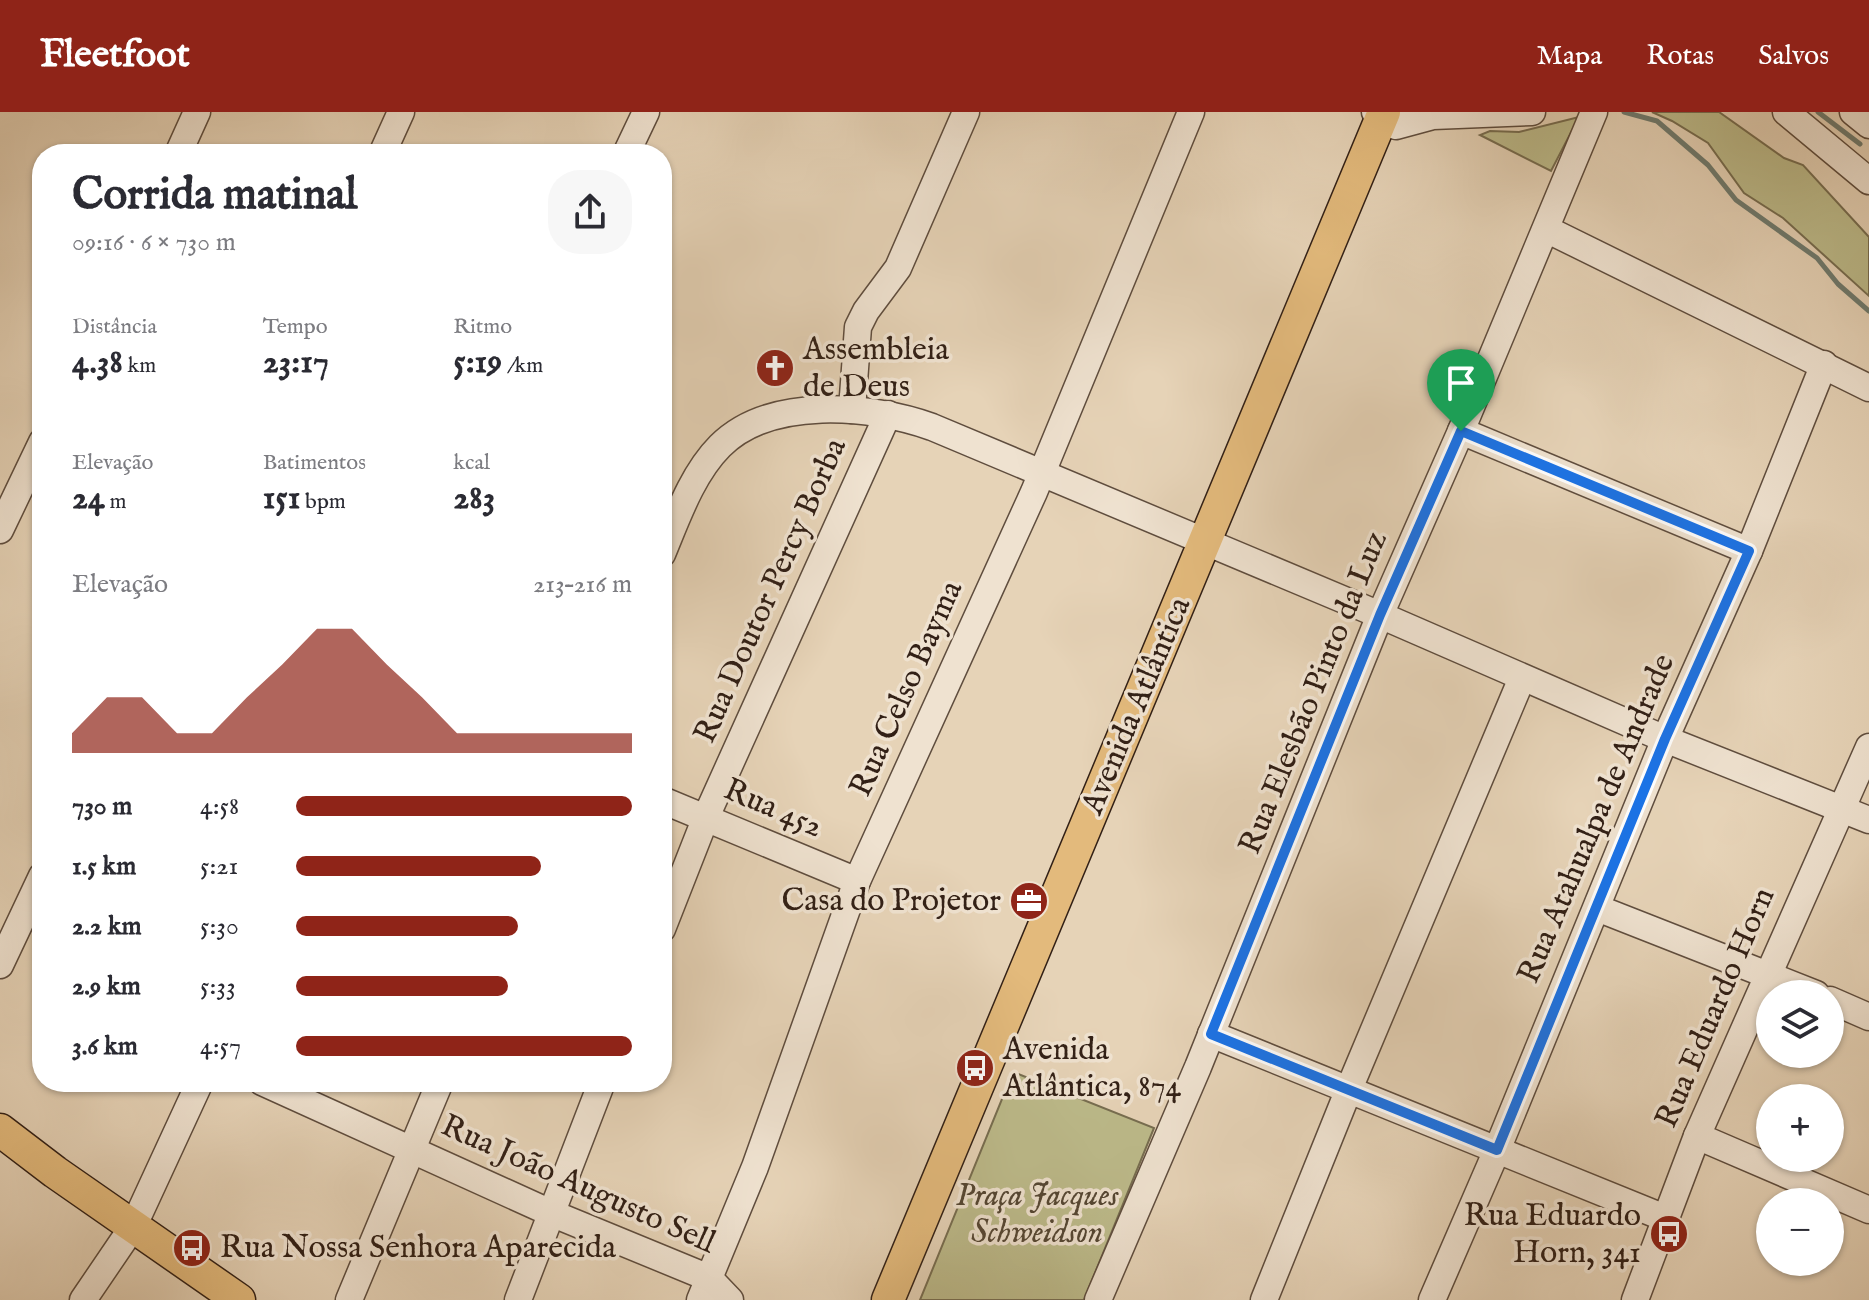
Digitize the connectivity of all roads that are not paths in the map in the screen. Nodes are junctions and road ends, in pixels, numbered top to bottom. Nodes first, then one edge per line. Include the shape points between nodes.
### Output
1 (197, 112) edge
2 (401, 112) edge
3 (646, 112) edge
4 (966, 112) edge
5 (1191, 112) edge
6 (1532, 112) edge
7 (1594, 112) edge
8 (1786, 112) edge
9 (1853, 112) edge
10 (1387, 117) edge
11 (1869, 125) edge
12 (183, 144) edge
13 (387, 144) edge
14 (631, 144) edge
15 (1868, 179) edge
16 (1546, 229) junction
17 (1824, 364) junction
18 (1869, 388) edge
19 (852, 410) junction
20 (888, 414) junction
21 (1461, 431) junction
22 (32, 463) edge
23 (1042, 473) junction
24 (0, 530) edge
25 (672, 532) edge
26 (1213, 545) junction
27 (1749, 551) junction
28 (1380, 615) junction
29 (1522, 678) junction
30 (1665, 739) junction
31 (1869, 747) edge
32 (672, 804) edge
33 (1841, 808) junction
34 (706, 817) junction
35 (1869, 820) edge
36 (857, 881) junction
37 (32, 897) edge
38 (672, 904) edge
39 (1597, 908) junction
40 (0, 965) edge
41 (1767, 973) junction
42 (1783, 980) edge
43 (1030, 985) junction
44 (1844, 1006) edge
45 (1869, 1017) edge
46 (1211, 1034) junction
47 (1349, 1089) junction
48 (195, 1092) edge
49 (284, 1092) edge
50 (436, 1092) edge
51 (598, 1092) edge
52 (0, 1130) edge
53 (1697, 1136) junction
54 (412, 1149) junction
55 (1497, 1150) junction
56 (1869, 1210) edge
57 (551, 1213) junction
58 (1665, 1218) junction
59 (134, 1225) junction
60 (704, 1289) edge
61 (226, 1296) edge
62 (83, 1300) edge
63 (349, 1300) edge
64 (518, 1300) edge
65 (730, 1300) edge
66 (888, 1300) edge
67 (908, 1300) edge
68 (1098, 1300) edge
69 (1264, 1300) edge
70 (1432, 1300) edge
71 (1635, 1300) edge

1 - 12 street
2 - 13 street
3 - 14 street
4 - 19 street via 898,268 862,319
5 - 23 street, Rua Celso Bayma
6 - 10 street
7 - 16 street, Rua Elesbão Pinto da Luz
8 - 15 street
9 - 11 street
10 - 26 main road, Avenida Atlântica
16 - 17 street
16 - 21 street, Rua Elesbão Pinto da Luz
17 - 18 street
17 - 27 street, Rua Atahualpa de Andrade
19 - 20 street
19 - 25 street via 788,413 760,420 731,437 699,474
20 - 23 street
20 - 34 street, Rua Doutor Percy Borba
21 - 27 street
21 - 28 street, Rua Elesbão Pinto da Luz
22 - 24 street
23 - 26 street
23 - 36 street, Rua Celso Bayma
26 - 28 street
26 - 43 main road, Avenida Atlântica
27 - 30 street, Rua Atahualpa de Andrade
28 - 29 street
28 - 46 street, Rua Elesbão Pinto da Luz
29 - 30 street
29 - 47 street
30 - 33 street
30 - 39 street, Rua Atahualpa de Andrade
31 - 33 street, Rua Eduardo Horn
32 - 34 street, Rua 452
33 - 35 street
33 - 41 street, Rua Eduardo Horn
34 - 36 street, Rua 452
34 - 38 street, Rua Doutor Percy Borba
36 - 60 street, Rua Celso Bayma via 755,1167
37 - 40 street
39 - 41 street
39 - 55 street, Rua Atahualpa de Andrade
41 - 42 street
41 - 53 street, Rua Eduardo Horn
43 - 66 main road, Avenida Atlântica
43 - 67 main road, Avenida Atlântica
44 - 45 street
46 - 47 street
46 - 68 street, Rua Elesbão Pinto da Luz
47 - 55 street
47 - 69 street
48 - 59 street
49 - 54 street, Rua João Augusto Sell
50 - 54 street
51 - 57 street
52 - 59 main road
53 - 56 street
53 - 58 street, Rua Eduardo Horn
54 - 57 street, Rua João Augusto Sell
54 - 63 street
55 - 58 street
55 - 70 street, Rua Atahualpa de Andrade
57 - 60 street, Rua João Augusto Sell
57 - 64 street
58 - 71 street, Rua Eduardo Horn
59 - 61 main road
59 - 62 street
60 - 65 street, Rua João Augusto Sell

